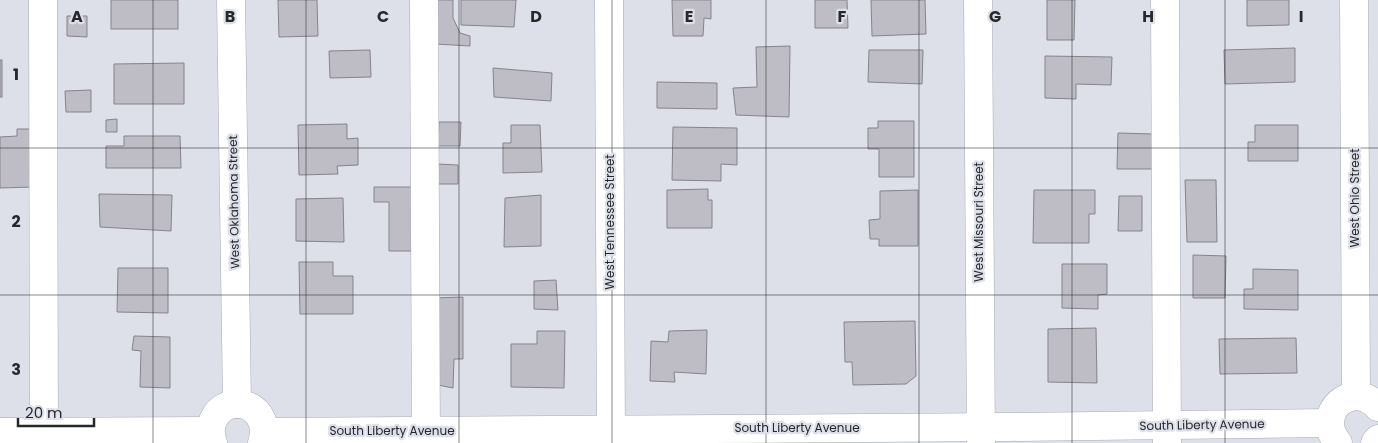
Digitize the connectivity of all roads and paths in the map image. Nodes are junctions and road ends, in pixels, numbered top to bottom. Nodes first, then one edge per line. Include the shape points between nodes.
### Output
1 (43, 0) edge
2 (231, 0) edge
3 (424, 0) edge
4 (609, 0) edge
5 (978, 0) edge
6 (1165, 0) edge
7 (1354, 0) edge
8 (1367, 401) edge
9 (237, 404) junction
10 (0, 432) edge
11 (1334, 433) edge
12 (1168, 434) edge
13 (981, 435) edge
14 (611, 436) edge
15 (795, 436) edge
16 (44, 437) edge
17 (212, 437) edge
18 (426, 437) edge
19 (263, 438) edge
20 (1378, 439) edge
21 (1375, 443) edge

1 - 16 street
2 - 9 street, West Oklahoma Street
3 - 18 street
4 - 14 street, West Tennessee Street
5 - 13 street, West Missouri Street
6 - 12 street
7 - 8 street, West Ohio Street
8 - 11 street via 1348,398 1340,401 1331,415
9 - 17 street via 228,405 215,415
9 - 19 street via 257,412 261,418
10 - 16 street
11 - 12 street, South Liberty Avenue
12 - 13 street, South Liberty Avenue
13 - 15 street, South Liberty Avenue
14 - 15 street, South Liberty Avenue
14 - 18 street, South Liberty Avenue
16 - 17 street
18 - 19 street, South Liberty Avenue
20 - 21 street

